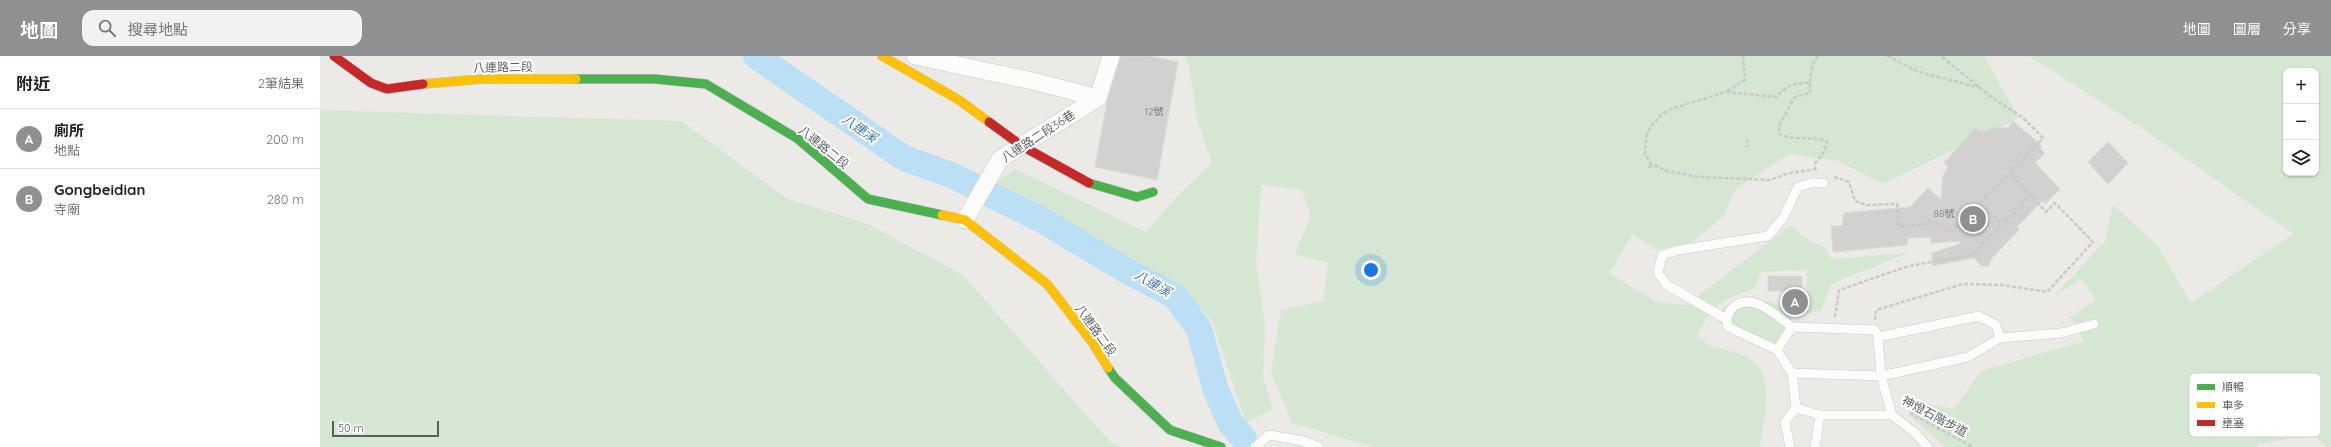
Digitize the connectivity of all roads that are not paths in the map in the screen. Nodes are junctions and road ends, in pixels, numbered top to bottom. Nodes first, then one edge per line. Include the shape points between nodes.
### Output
1 (334, 56) edge
2 (882, 56) edge
3 (915, 56) edge
4 (1111, 56) edge
5 (1098, 98) junction
6 (1022, 146) junction
7 (1827, 179) road end
8 (1153, 192) dead end
9 (965, 220) junction
10 (1726, 319) junction
11 (2094, 324) dead end
12 (1792, 327) junction
13 (1877, 334) junction
14 (2000, 338) junction
15 (1777, 350) junction
16 (1792, 373) junction
17 (1881, 376) junction
18 (1796, 408) junction
19 (1892, 415) junction
20 (1820, 416) junction
21 (1221, 447) edge
22 (1255, 447) edge
23 (1319, 447) edge
24 (1790, 447) edge
25 (1815, 447) edge
26 (1928, 447) edge

1 - 9 street, 八連路二段 via 371,83 387,89 482,79 655,79 706,84 798,139 868,199
2 - 6 street via 959,100
3 - 5 street
4 - 5 street
5 - 6 street, 八連路二段36巷
6 - 8 street via 1087,182 1136,197
6 - 9 street, 八連路二段36巷 via 1000,159
7 - 10 lane via 1798,187 1783,218 1768,236 1662,255 1658,273 1667,285
9 - 21 street, 八連路二段 via 1048,284 1116,378 1170,430
10 - 12 lane via 1729,310 1740,302 1753,302
10 - 15 lane via 1728,327
11 - 14 lane via 2061,333
12 - 13 lane via 1834,328
12 - 15 lane
13 - 14 lane via 1979,316 1996,325
13 - 17 lane
14 - 17 lane via 1968,357
15 - 16 lane
16 - 17 lane
16 - 18 lane
17 - 19 lane
18 - 20 lane
18 - 24 lane via 1785,422
19 - 20 lane
19 - 26 lane
20 - 25 lane
22 - 23 lane via 1269,434

